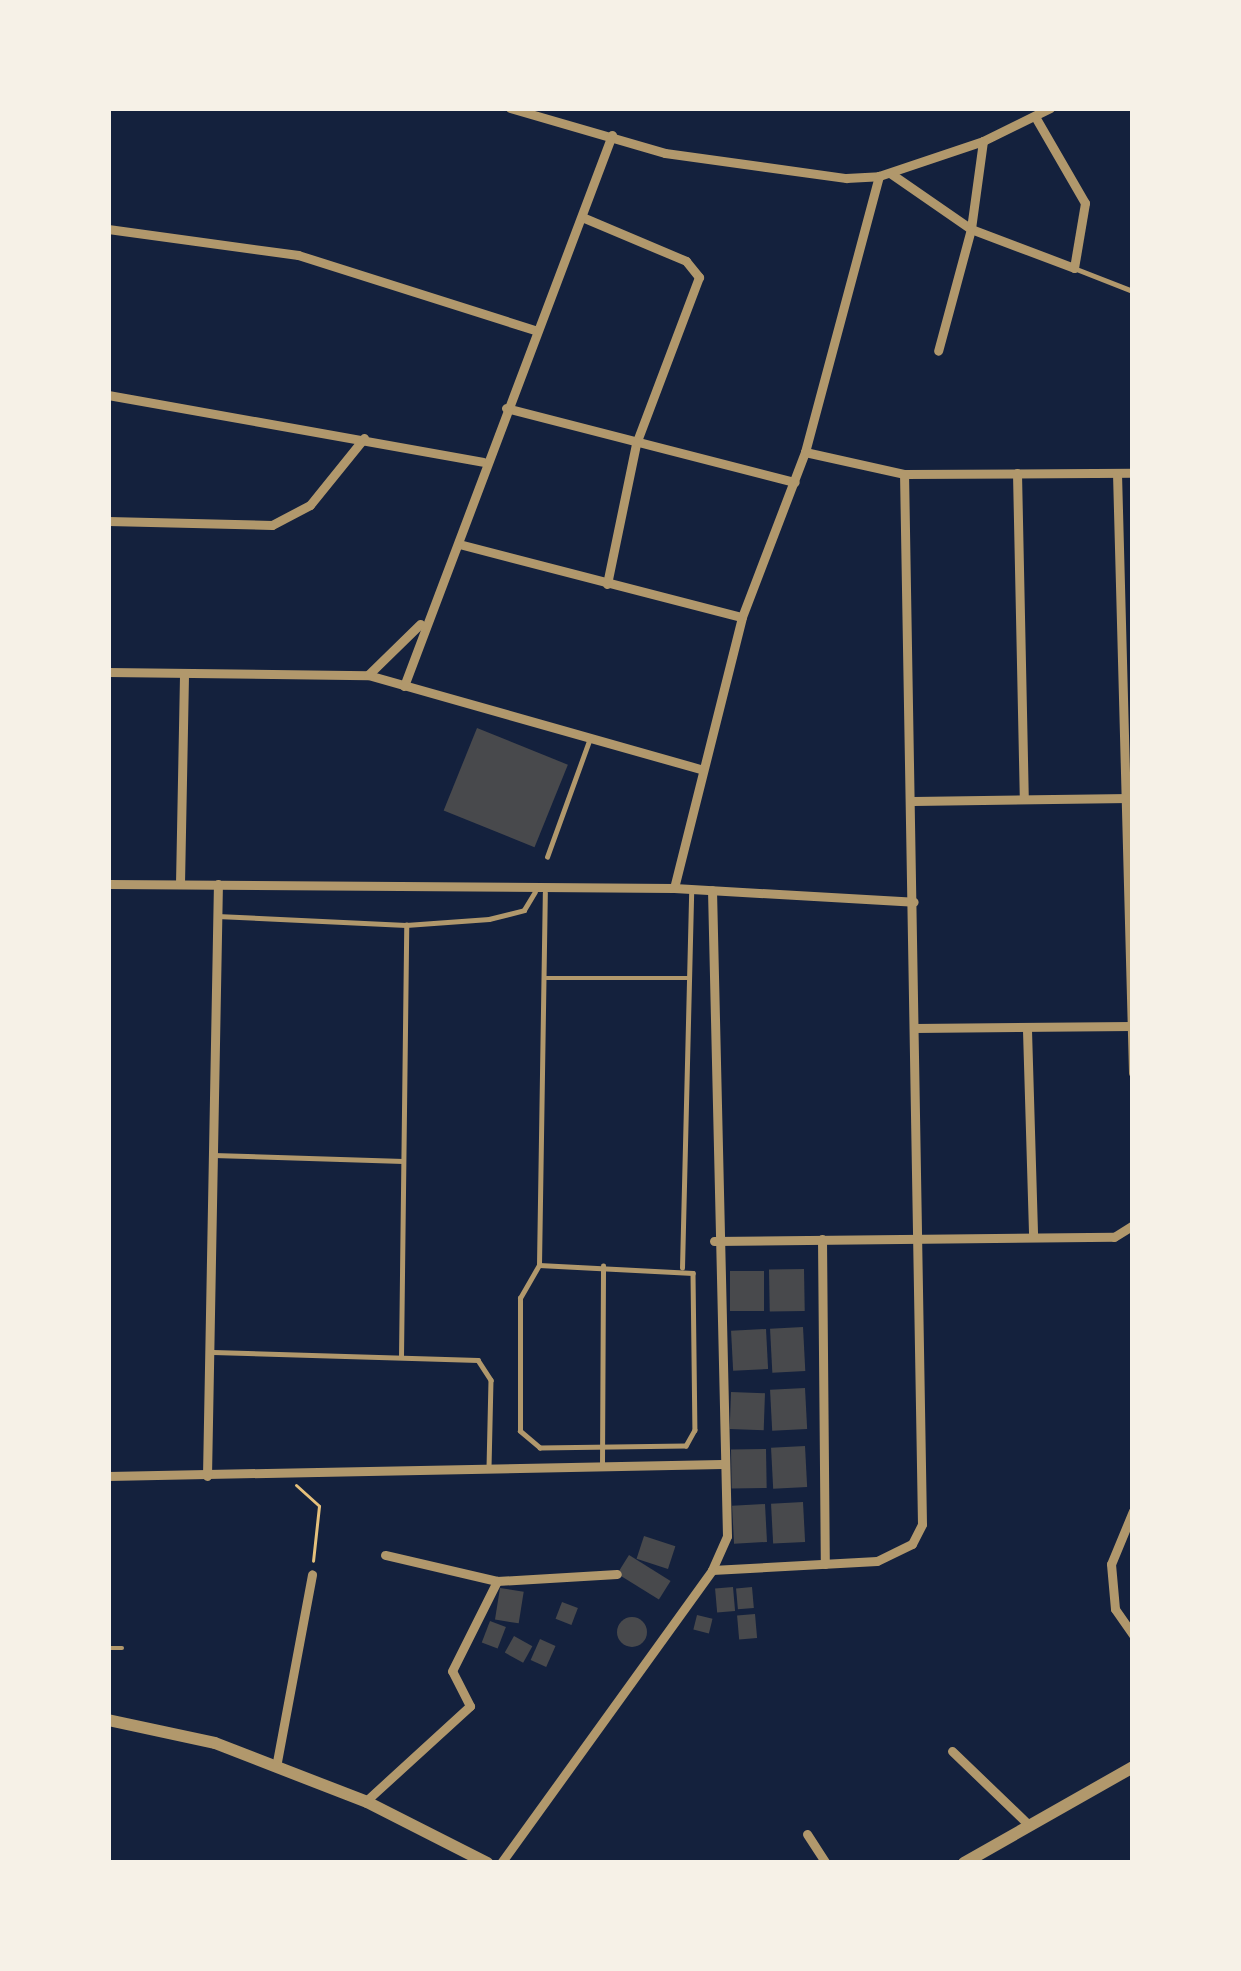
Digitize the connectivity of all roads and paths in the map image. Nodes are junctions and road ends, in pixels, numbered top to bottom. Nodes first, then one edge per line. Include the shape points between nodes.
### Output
1 (510, 108) edge
2 (1050, 108) edge
3 (1036, 118) junction
4 (612, 135) junction
5 (983, 141) junction
6 (884, 174) junction
7 (582, 217) junction
8 (108, 229) edge
9 (971, 229) junction
10 (1074, 268) junction
11 (1133, 291) edge
12 (536, 330) junction
13 (938, 350) dead end
14 (108, 395) edge
15 (506, 408) junction
16 (364, 438) junction
17 (636, 445) junction
18 (805, 452) junction
19 (483, 462) junction
20 (1018, 473) junction
21 (1117, 473) junction
22 (1133, 473) edge
23 (904, 474) junction
24 (794, 482) junction
25 (108, 521) edge
26 (459, 544) junction
27 (607, 584) junction
28 (428, 615) junction
29 (742, 617) junction
30 (108, 672) edge
31 (184, 673) junction
32 (368, 675) junction
33 (404, 686) junction
34 (590, 737) junction
35 (704, 770) junction
36 (1024, 798) junction
37 (1130, 798) edge
38 (913, 801) junction
39 (547, 857) dead end
40 (108, 884) edge
41 (180, 884) junction
42 (218, 884) junction
43 (674, 887) junction
44 (691, 889) junction
45 (712, 890) junction
46 (540, 892) junction
47 (914, 902) junction
48 (217, 916) junction
49 (406, 925) junction
50 (547, 978) junction
51 (688, 978) junction
52 (1132, 1025) edge
53 (914, 1028) junction
54 (1027, 1030) junction
55 (1133, 1073) edge
56 (213, 1155) junction
57 (403, 1161) junction
58 (1133, 1225) edge
59 (1033, 1236) junction
60 (822, 1239) junction
61 (914, 1240) junction
62 (715, 1241) junction
63 (539, 1265) junction
64 (603, 1266) junction
65 (682, 1268) junction
66 (210, 1352) junction
67 (401, 1357) junction
68 (602, 1450) junction
69 (722, 1464) junction
70 (602, 1465) junction
71 (489, 1468) junction
72 (280, 1474) junction
73 (108, 1476) edge
74 (206, 1476) junction
75 (1133, 1511) edge
76 (385, 1555) dead end
77 (825, 1564) junction
78 (712, 1570) junction
79 (312, 1574) joint
80 (617, 1574) dead end
81 (497, 1581) junction
82 (1133, 1635) edge
83 (108, 1648) edge
84 (122, 1648) dead end
85 (108, 1720) edge
86 (952, 1751) dead end
87 (276, 1767) junction
88 (1133, 1767) edge
89 (366, 1801) junction
90 (1029, 1825) junction
91 (807, 1834) dead end
92 (967, 1862) edge
93 (487, 1863) edge
94 (501, 1863) edge
95 (826, 1863) edge

1 - 4 street
2 - 3 street
3 - 5 street
3 - 10 street via 1085,203
4 - 6 street via 664,153
4 - 7 street
5 - 6 street
5 - 9 street
6 - 9 street
6 - 18 street
7 - 12 street
7 - 17 street via 698,273
8 - 12 street via 298,256
9 - 10 street
9 - 13 street
10 - 11 lane
12 - 15 street
14 - 16 street
15 - 17 street
15 - 19 street
16 - 19 street
16 - 25 street via 310,505 272,525
17 - 24 street
17 - 27 street
18 - 23 street
18 - 24 street
19 - 26 street
20 - 21 street
20 - 23 street
20 - 36 street
21 - 22 street
21 - 37 street
23 - 38 street
24 - 29 street
26 - 27 street
26 - 28 street
27 - 29 street
28 - 32 street
28 - 33 street
29 - 35 street
30 - 31 street
31 - 32 street
31 - 41 street
32 - 33 street
33 - 34 street
34 - 35 street
34 - 39 lane
35 - 43 street
36 - 37 street
36 - 38 street
37 - 52 street
38 - 47 street
40 - 41 street
41 - 42 street
42 - 46 street
42 - 48 street
43 - 44 street
43 - 46 street
44 - 45 street
44 - 51 lane
45 - 47 street
45 - 62 street
46 - 49 lane via 512,915
46 - 50 lane
47 - 53 street
48 - 49 lane
48 - 56 street
49 - 57 lane
50 - 51 lane
50 - 63 lane
51 - 65 lane
52 - 54 street
52 - 55 street
53 - 54 street
53 - 61 street
54 - 59 street
56 - 57 lane
56 - 66 street
57 - 67 lane
58 - 59 street via 1114,1237
59 - 61 street
60 - 61 street
60 - 62 street
60 - 77 street
61 - 77 street via 922,1524 899,1554
62 - 69 street
63 - 64 lane
63 - 68 lane via 520,1298 520,1431 531,1445
64 - 65 lane
64 - 68 lane
65 - 68 lane via 697,1290 692,1439 675,1450
66 - 67 lane
66 - 74 street
67 - 71 lane via 478,1360 487,1368
68 - 70 lane
69 - 70 street
69 - 78 street via 727,1536
70 - 71 street
71 - 72 street
72 - 74 street
72 - 79 path via 319,1506
73 - 74 street
75 - 82 street via 1111,1564 1115,1609
76 - 81 street
77 - 78 street
78 - 94 street
79 - 87 street
80 - 81 street
81 - 89 street via 452,1671 470,1706
83 - 84 lane
85 - 87 street via 215,1743
86 - 90 street
87 - 89 street
88 - 90 street
89 - 93 street
90 - 92 street
91 - 95 street

